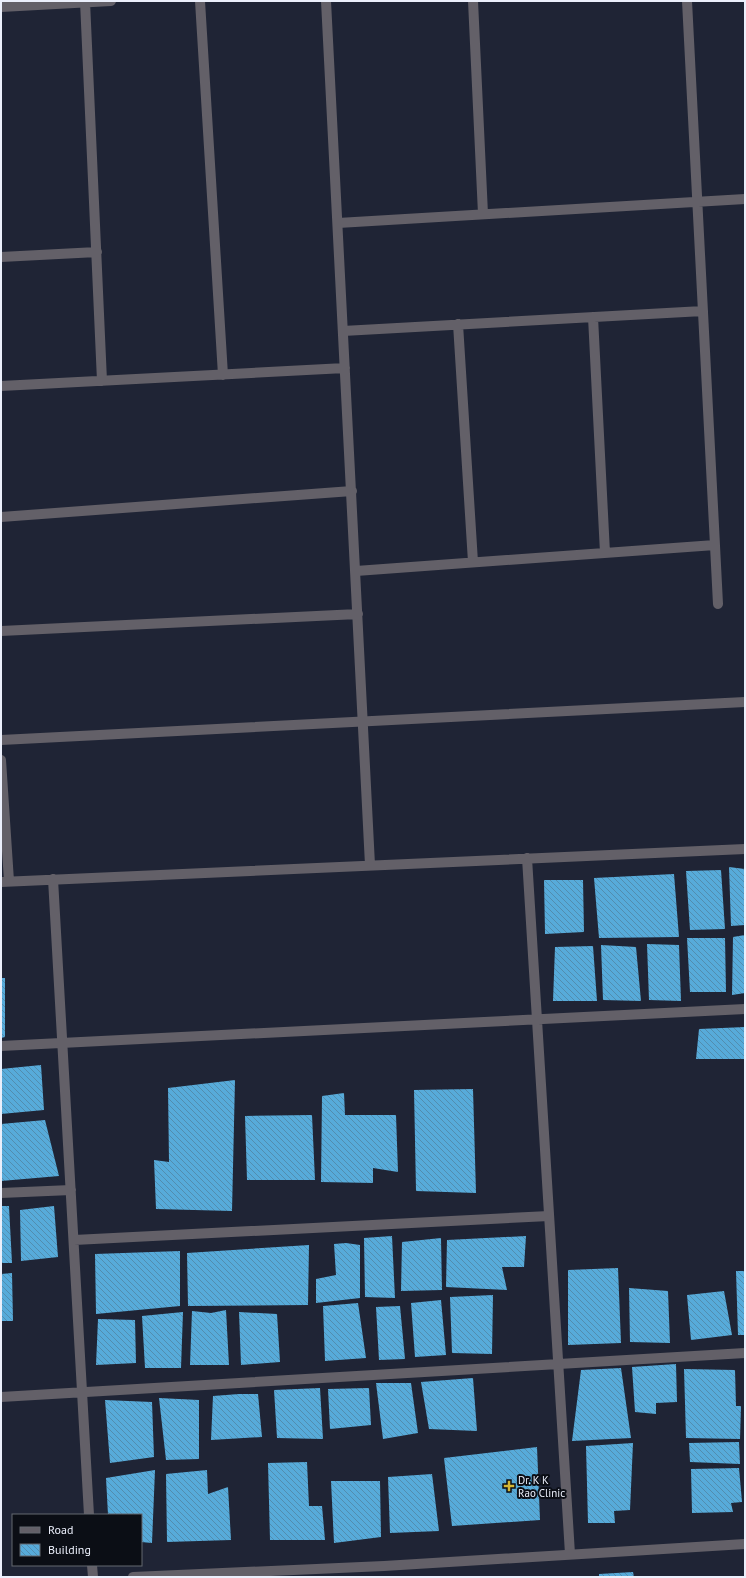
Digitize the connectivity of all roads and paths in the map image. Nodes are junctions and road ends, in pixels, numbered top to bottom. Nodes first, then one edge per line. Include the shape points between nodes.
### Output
1 (111, 1) edge
2 (200, 1) edge
3 (326, 1) edge
4 (473, 1) edge
5 (687, 1) edge
6 (85, 2) edge
7 (1, 7) edge
8 (745, 199) edge
9 (698, 202) junction
10 (483, 214) junction
11 (338, 223) junction
12 (97, 252) junction
13 (1, 257) edge
14 (703, 311) junction
15 (593, 317) junction
16 (458, 324) junction
17 (343, 331) junction
18 (345, 368) junction
19 (223, 374) junction
20 (102, 381) junction
21 (1, 386) edge
22 (352, 491) junction
23 (1, 517) edge
24 (715, 545) junction
25 (605, 553) junction
26 (473, 562) junction
27 (356, 571) junction
28 (718, 604) dead end
29 (358, 614) junction
30 (1, 631) edge
31 (745, 702) edge
32 (364, 722) junction
33 (1, 740) edge
34 (1, 760) edge
35 (745, 849) edge
36 (527, 858) junction
37 (370, 865) junction
38 (53, 879) junction
39 (5, 881) edge
40 (745, 1009) edge
41 (537, 1019) junction
42 (62, 1042) junction
43 (1, 1046) edge
44 (71, 1190) junction
45 (1, 1193) edge
46 (549, 1216) junction
47 (74, 1240) junction
48 (745, 1353) edge
49 (558, 1364) junction
50 (82, 1393) junction
51 (1, 1397) edge
52 (89, 1514) edge
53 (745, 1544) edge
54 (570, 1554) junction
55 (92, 1566) edge
56 (93, 1577) edge
57 (133, 1577) edge

1 - 6 street
2 - 19 street
3 - 11 street
4 - 10 street
5 - 9 street
6 - 7 street
6 - 12 street
8 - 9 street
9 - 10 street
9 - 14 street
10 - 11 street
11 - 17 street
12 - 13 street
12 - 20 street
14 - 15 street
14 - 24 street
15 - 16 street
15 - 25 street
16 - 17 street
16 - 26 street
17 - 18 street
18 - 19 street
18 - 22 street
19 - 20 street
20 - 21 street
22 - 23 street
22 - 27 street
24 - 25 street
24 - 28 street
25 - 26 street
26 - 27 street
27 - 29 street
29 - 30 street
29 - 32 street
31 - 32 street
32 - 33 street
32 - 37 street
34 - 39 street
35 - 36 street
36 - 37 street
36 - 41 street
37 - 38 street
38 - 39 street
38 - 42 street
40 - 41 street
41 - 42 street
41 - 46 street
42 - 43 street
42 - 44 street
44 - 45 street
44 - 47 street
46 - 47 street
46 - 49 street
47 - 50 street
48 - 49 street
49 - 50 street
49 - 54 street
50 - 51 street
50 - 52 street
53 - 54 street
54 - 57 street via 384,1566
55 - 56 street

